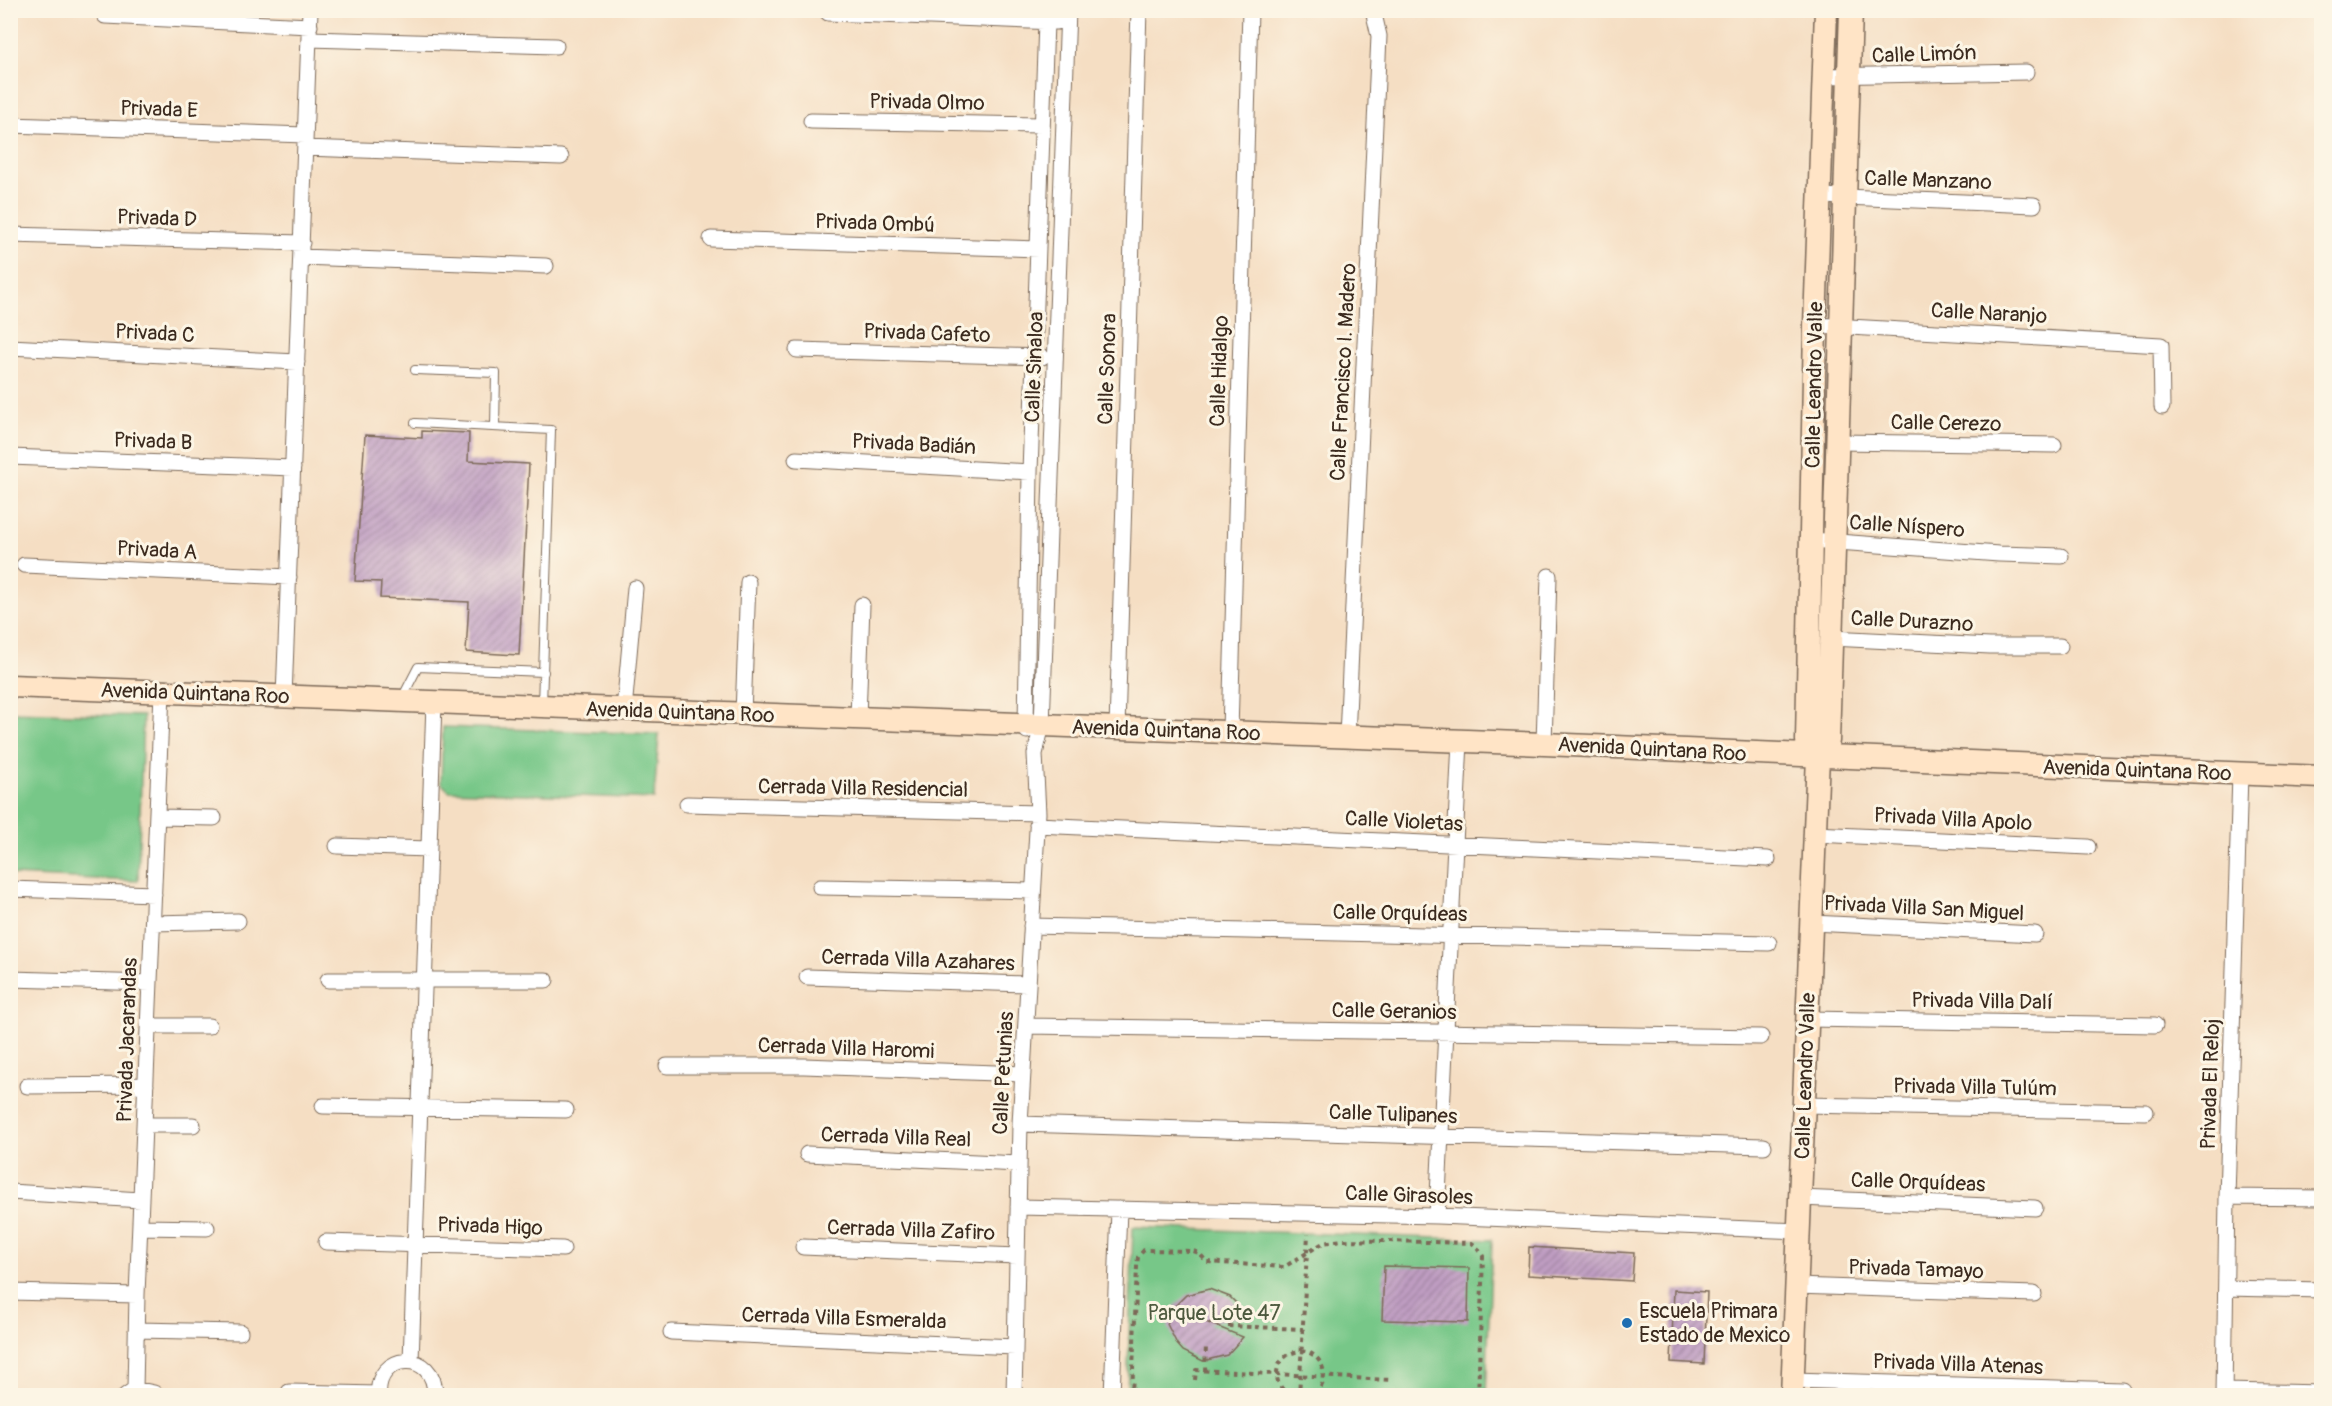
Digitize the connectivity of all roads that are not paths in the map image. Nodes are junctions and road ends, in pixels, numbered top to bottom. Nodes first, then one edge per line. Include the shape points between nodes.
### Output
1 (310, 10) edge
2 (1139, 10) edge
3 (1250, 10) edge
4 (1372, 10) edge
5 (1826, 10) edge
6 (1851, 10) edge
7 (828, 13) dead end
8 (105, 16) dead end
9 (1068, 16) edge
10 (1046, 22) junction
11 (309, 33) junction
12 (556, 46) dead end
13 (2026, 72) dead end
14 (1824, 76) junction
15 (1850, 77) junction
16 (811, 121) dead end
17 (10, 125) edge
18 (1042, 125) junction
19 (305, 142) junction
20 (561, 157) dead end
21 (1821, 196) junction
22 (1845, 199) junction
23 (2034, 205) dead end
24 (10, 235) edge
25 (711, 239) dead end
26 (1038, 249) junction
27 (301, 250) junction
28 (546, 266) dead end
29 (1815, 325) junction
30 (1841, 328) junction
31 (10, 347) edge
32 (796, 350) dead end
33 (1034, 357) junction
34 (1056, 358) junction
35 (297, 362) junction
36 (415, 370) dead end
37 (2162, 406) dead end
38 (415, 423) dead end
39 (495, 428) junction
40 (1837, 442) junction
41 (2054, 446) dead end
42 (10, 457) edge
43 (796, 459) dead end
44 (293, 468) junction
45 (1030, 472) junction
46 (1811, 540) junction
47 (1834, 541) junction
48 (2061, 556) dead end
49 (24, 565) dead end
50 (1549, 576) dead end
51 (289, 577) junction
52 (748, 582) dead end
53 (635, 588) dead end
54 (862, 605) dead end
55 (1831, 638) junction
56 (2060, 646) dead end
57 (544, 672) junction
58 (10, 686) edge
59 (162, 692) junction
60 (284, 697) junction
61 (401, 701) junction
62 (434, 703) junction
63 (542, 706) junction
64 (624, 710) junction
65 (743, 714) junction
66 (858, 718) junction
67 (1034, 726) junction
68 (1117, 728) junction
69 (1230, 732) junction
70 (1347, 737) junction
71 (1460, 741) junction
72 (1544, 744) junction
73 (1818, 756) junction
74 (2240, 774) junction
75 (2322, 777) edge
76 (687, 804) dead end
77 (157, 817) junction
78 (214, 818) dead end
79 (1037, 819) junction
80 (1815, 834) junction
81 (1455, 844) junction
82 (337, 846) dead end
83 (2088, 847) dead end
84 (429, 849) junction
85 (1768, 859) dead end
86 (820, 886) dead end
87 (10, 889) edge
88 (1033, 891) junction
89 (154, 894) junction
90 (238, 921) dead end
91 (153, 923) junction
92 (1812, 923) junction
93 (1031, 926) junction
94 (2035, 934) dead end
95 (1451, 936) junction
96 (1769, 943) dead end
97 (807, 977) dead end
98 (10, 979) edge
99 (328, 980) dead end
100 (424, 980) junction
101 (546, 981) dead end
102 (150, 982) junction
103 (1028, 984) junction
104 (1808, 1019) junction
105 (2155, 1025) dead end
106 (148, 1026) junction
107 (209, 1026) dead end
108 (1026, 1026) junction
109 (1446, 1032) junction
110 (1761, 1037) dead end
111 (667, 1066) dead end
112 (1023, 1074) junction
113 (146, 1085) junction
114 (27, 1086) dead end
115 (1804, 1105) junction
116 (322, 1106) dead end
117 (420, 1108) junction
118 (566, 1110) dead end
119 (2146, 1112) dead end
120 (1020, 1124) junction
121 (144, 1125) junction
122 (193, 1125) dead end
123 (1441, 1137) junction
124 (1764, 1146) dead end
125 (807, 1154) dead end
126 (1019, 1164) junction
127 (10, 1192) edge
128 (2227, 1197) junction
129 (1800, 1198) junction
130 (2322, 1198) edge
131 (141, 1200) junction
132 (1018, 1207) junction
133 (2035, 1208) dead end
134 (1119, 1209) junction
135 (1437, 1216) junction
136 (140, 1227) junction
137 (207, 1228) dead end
138 (1799, 1231) junction
139 (326, 1242) dead end
140 (415, 1245) junction
141 (803, 1247) dead end
142 (563, 1249) dead end
143 (1017, 1256) junction
144 (1796, 1286) junction
145 (2226, 1288) junction
146 (2322, 1290) edge
147 (10, 1292) edge
148 (2034, 1294) dead end
149 (137, 1295) junction
150 (136, 1330) junction
151 (240, 1332) dead end
152 (671, 1332) dead end
153 (1015, 1347) junction
154 (411, 1361) junction
155 (1792, 1388) edge
156 (2122, 1390) dead end
157 (130, 1392) edge
158 (289, 1392) dead end
159 (2224, 1393) edge
160 (2322, 1393) edge
161 (12, 1395) edge
162 (21, 1395) edge
163 (156, 1395) edge
164 (378, 1395) edge
165 (435, 1395) edge
166 (1014, 1395) edge
167 (1112, 1395) edge

1 - 11 street
2 - 68 street, Calle Sonora
3 - 69 street, Calle Hidalgo
4 - 70 street, Calle Francisco I. Madero via 1380,36
5 - 14 main road, Calle Leandro Valle
6 - 15 main road, Calle Leandro Valle
7 - 10 street
8 - 11 street
9 - 10 street
9 - 34 street, Calle Sinaloa
10 - 18 street, Calle Sinaloa
11 - 12 street
11 - 19 street
13 - 15 street, Calle Limón
14 - 15 street, Calle Limón
14 - 21 main road, Calle Leandro Valle
15 - 22 main road, Calle Leandro Valle
16 - 18 street, Privada Olmo
17 - 19 street, Privada E
18 - 26 street, Calle Sinaloa
19 - 20 street, Privada E
19 - 27 street
21 - 22 street, Calle Manzano
21 - 29 main road, Calle Leandro Valle
22 - 23 street, Calle Manzano
22 - 30 main road, Calle Leandro Valle
24 - 27 street, Privada D
25 - 26 street, Privada Ombú
26 - 33 street, Calle Sinaloa
27 - 28 street, Privada D
27 - 35 street
29 - 30 street, Calle Naranjo
29 - 46 main road, Calle Leandro Valle
30 - 37 street, Calle Naranjo via 2161,345
30 - 40 main road, Calle Leandro Valle
31 - 35 street, Privada C
32 - 33 street, Privada Cafeto
33 - 34 street, Privada Cafeto
33 - 45 street, Calle Sinaloa
34 - 67 street, Calle Sinaloa
35 - 44 street
36 - 39 lane via 496,373
38 - 39 lane
39 - 57 lane via 551,430
40 - 41 street, Calle Cerezo
40 - 47 main road, Calle Leandro Valle
42 - 44 street, Privada B
43 - 45 street, Privada Badián
44 - 51 street
45 - 67 street, Calle Sinaloa
46 - 47 street, Calle Níspero
46 - 73 main road, Calle Leandro Valle via 1807,741
47 - 48 street, Calle Níspero
47 - 55 main road, Calle Leandro Valle
49 - 51 street, Privada A
50 - 72 street
51 - 60 street
52 - 65 street
53 - 64 street
54 - 66 street
55 - 56 street, Calle Durazno
55 - 73 main road, Calle Leandro Valle via 1828,741
57 - 61 lane via 418,667
57 - 63 lane
58 - 59 main road, Avenida Quintana Roo
59 - 60 main road, Avenida Quintana Roo
59 - 77 street, Privada Jacarandas
60 - 61 main road, Avenida Quintana Roo
61 - 62 main road, Avenida Quintana Roo
62 - 63 main road, Avenida Quintana Roo
62 - 84 street
63 - 64 main road, Avenida Quintana Roo
64 - 65 main road, Avenida Quintana Roo
65 - 66 main road, Avenida Quintana Roo
66 - 67 main road, Avenida Quintana Roo
67 - 68 main road, Avenida Quintana Roo
67 - 79 street, Calle Petunias
68 - 69 main road, Avenida Quintana Roo
69 - 70 main road, Avenida Quintana Roo
70 - 71 main road, Avenida Quintana Roo
71 - 72 main road, Avenida Quintana Roo
71 - 81 street
72 - 73 main road, Avenida Quintana Roo
73 - 74 main road, Avenida Quintana Roo
73 - 80 main road, Calle Leandro Valle
74 - 75 main road, Avenida Quintana Roo
74 - 128 street, Privada El Reloj
76 - 79 street, Cerrada Villa Residencial
77 - 78 street
77 - 89 street, Privada Jacarandas
79 - 81 street, Calle Violetas
79 - 88 street, Calle Petunias
80 - 83 street, Privada Villa Apolo
80 - 92 main road, Calle Leandro Valle
81 - 85 street, Calle Violetas
81 - 95 street
82 - 84 street
84 - 100 street
86 - 88 street
87 - 89 street
88 - 93 street, Calle Petunias
89 - 91 street, Privada Jacarandas
90 - 91 street
91 - 102 street, Privada Jacarandas
92 - 94 street, Privada Villa San Miguel
92 - 104 main road, Calle Leandro Valle
93 - 95 street, Calle Orquídeas
93 - 103 street, Calle Petunias
95 - 96 street, Calle Orquídeas
95 - 109 street
97 - 103 street, Cerrada Villa Azahares
98 - 102 street
99 - 100 street
100 - 101 street
100 - 117 street
102 - 106 street, Privada Jacarandas
103 - 108 street, Calle Petunias
104 - 105 street, Privada Villa Dalí
104 - 115 main road, Calle Leandro Valle
106 - 107 street
106 - 113 street, Privada Jacarandas
108 - 109 street, Calle Geranios
108 - 112 street, Calle Petunias
109 - 110 street, Calle Geranios
109 - 123 street
111 - 112 street, Cerrada Villa Haromi via 804,1066
112 - 120 street, Calle Petunias
113 - 114 street
113 - 121 street, Privada Jacarandas
115 - 119 street, Privada Villa Tulúm
115 - 129 main road, Calle Leandro Valle
116 - 117 street
117 - 118 street
117 - 140 street
120 - 123 street, Calle Tulipanes
120 - 126 street, Calle Petunias
121 - 122 street
121 - 131 street, Privada Jacarandas
123 - 124 street, Calle Tulipanes
123 - 135 street
125 - 126 street, Cerrada Villa Real
126 - 132 street, Calle Petunias
127 - 131 street
128 - 130 street
128 - 145 street, Privada El Reloj
129 - 133 street, Calle Orquídeas
129 - 138 main road, Calle Leandro Valle
131 - 136 street, Privada Jacarandas
132 - 134 street, Calle Girasoles
132 - 143 street, Calle Petunias
134 - 135 street, Calle Girasoles
134 - 167 street
135 - 138 street, Calle Girasoles
136 - 137 street
136 - 149 street, Privada Jacarandas
138 - 144 main road, Calle Leandro Valle
139 - 140 street, Privada Higo
140 - 142 street, Privada Higo
140 - 154 street
141 - 143 street, Cerrada Villa Zafiro
143 - 153 street, Calle Petunias
144 - 148 street, Privada Tamayo
144 - 155 main road, Calle Leandro Valle
145 - 146 street
145 - 159 street, Privada El Reloj
147 - 149 street
149 - 150 street, Privada Jacarandas
150 - 151 street
150 - 157 street, Privada Jacarandas
152 - 153 street, Cerrada Villa Esmeralda
153 - 166 street, Calle Petunias
154 - 164 street via 397,1362 386,1370 379,1381
154 - 165 street via 426,1368 436,1382
155 - 156 street, Privada Villa Atenas
157 - 163 street, Privada Jacarandas
158 - 164 street
159 - 160 street
161 - 162 street

